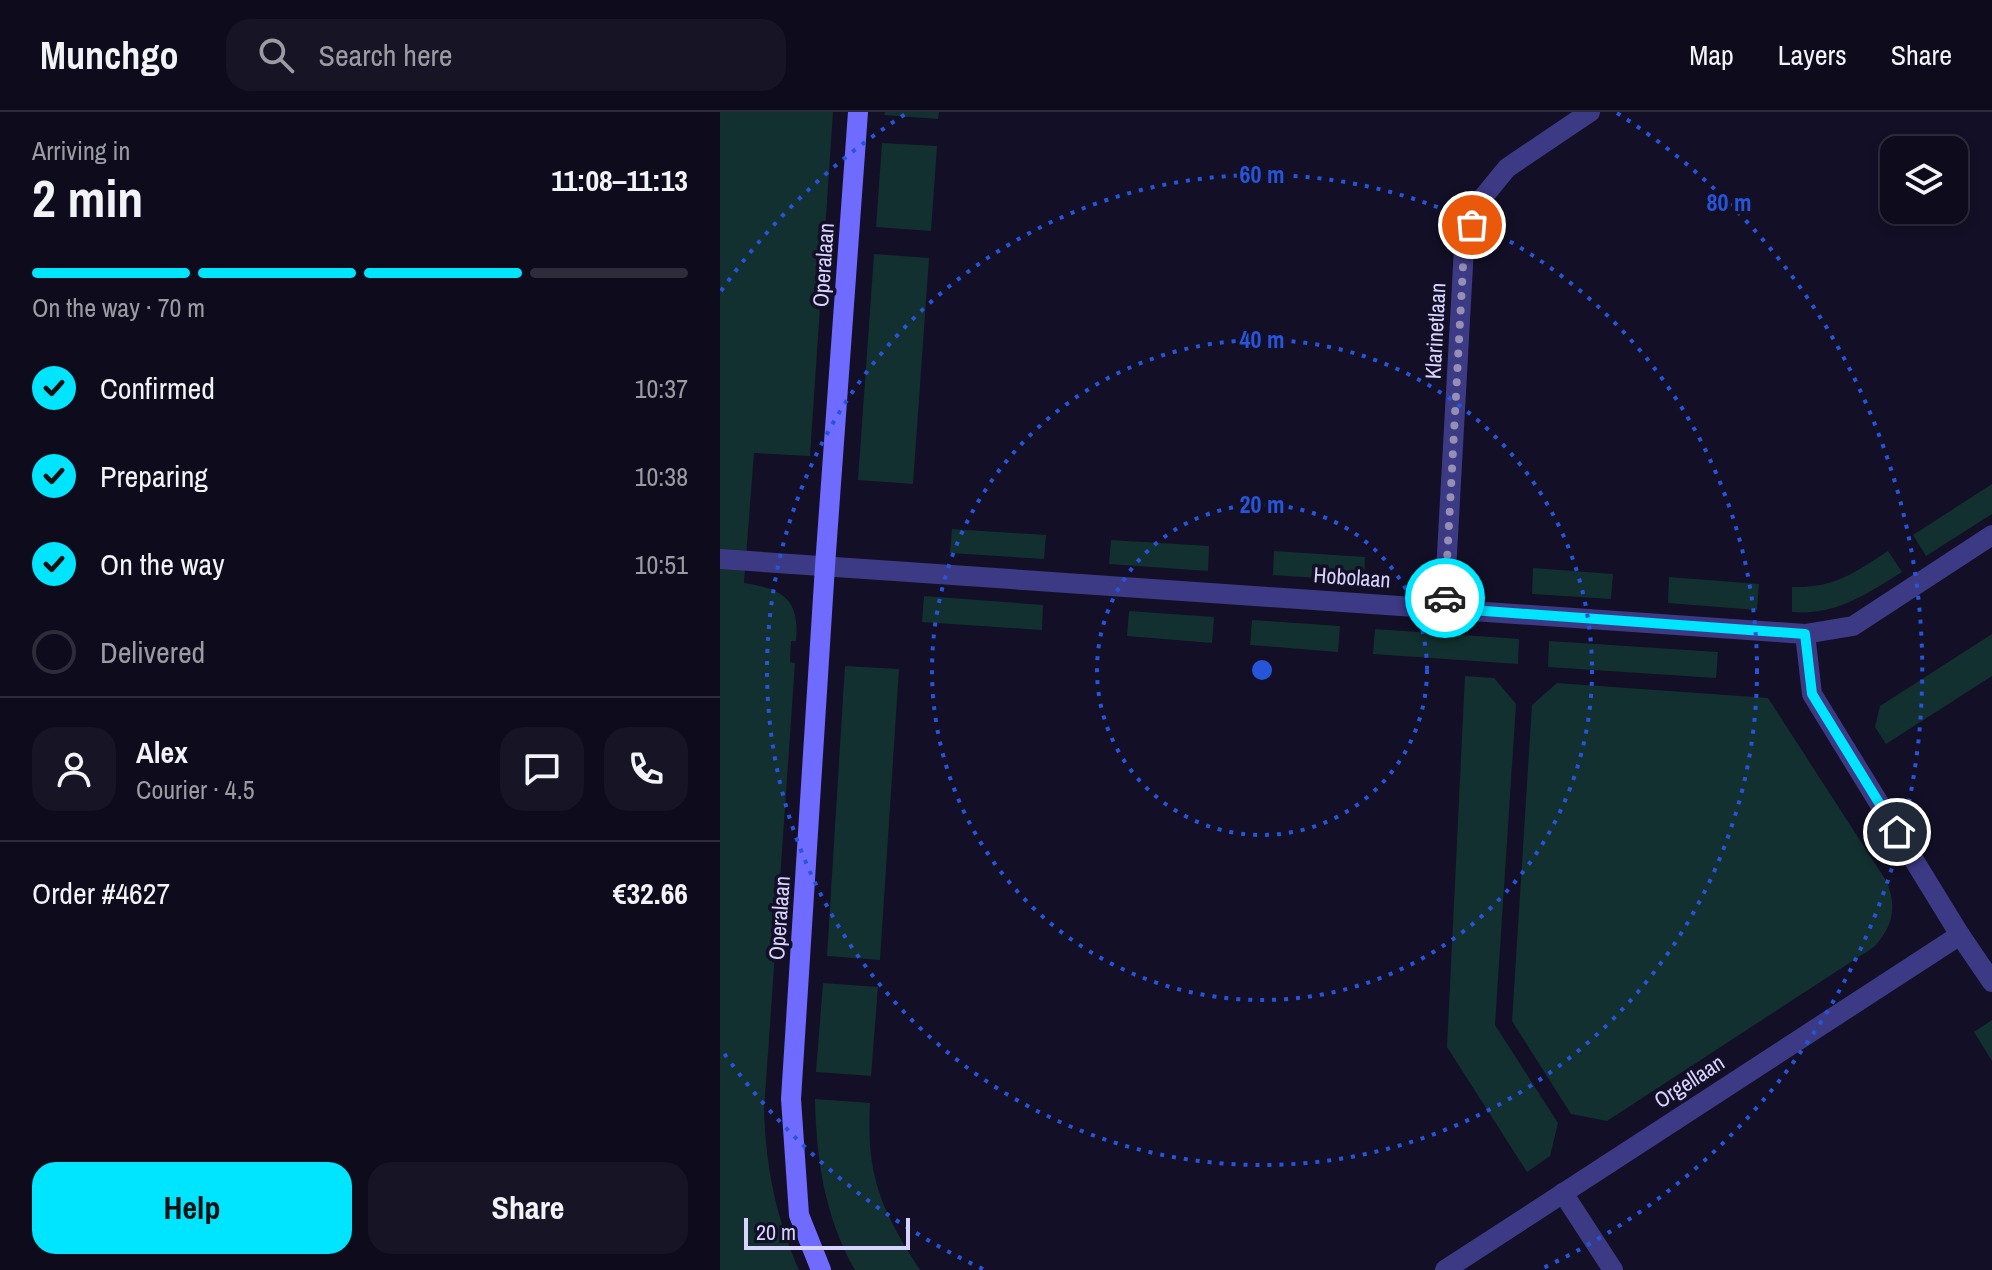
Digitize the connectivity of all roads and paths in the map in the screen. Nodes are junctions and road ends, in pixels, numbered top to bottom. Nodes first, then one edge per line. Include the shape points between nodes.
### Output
1 (858, 112) edge
2 (1590, 112) edge
3 (1992, 535) edge
4 (720, 559) edge
5 (825, 566) junction
6 (1444, 608) junction
7 (1805, 634) junction
8 (1960, 935) junction
9 (1992, 982) edge
10 (1563, 1193) junction
11 (821, 1270) edge
12 (1445, 1270) edge
13 (1613, 1270) edge

1 - 5 street, Operalaan
2 - 6 street, Klarinetlaan via 1507,168 1480,201 1464,248
3 - 7 street, Hobolaan via 1853,626
4 - 5 street
5 - 6 street, Hobolaan
5 - 11 street, Operalaan via 791,1099 799,1215
6 - 7 street, Hobolaan
7 - 8 street via 1812,694
8 - 9 street
8 - 10 street, Orgellaan
10 - 12 street, Orgellaan
10 - 13 street

